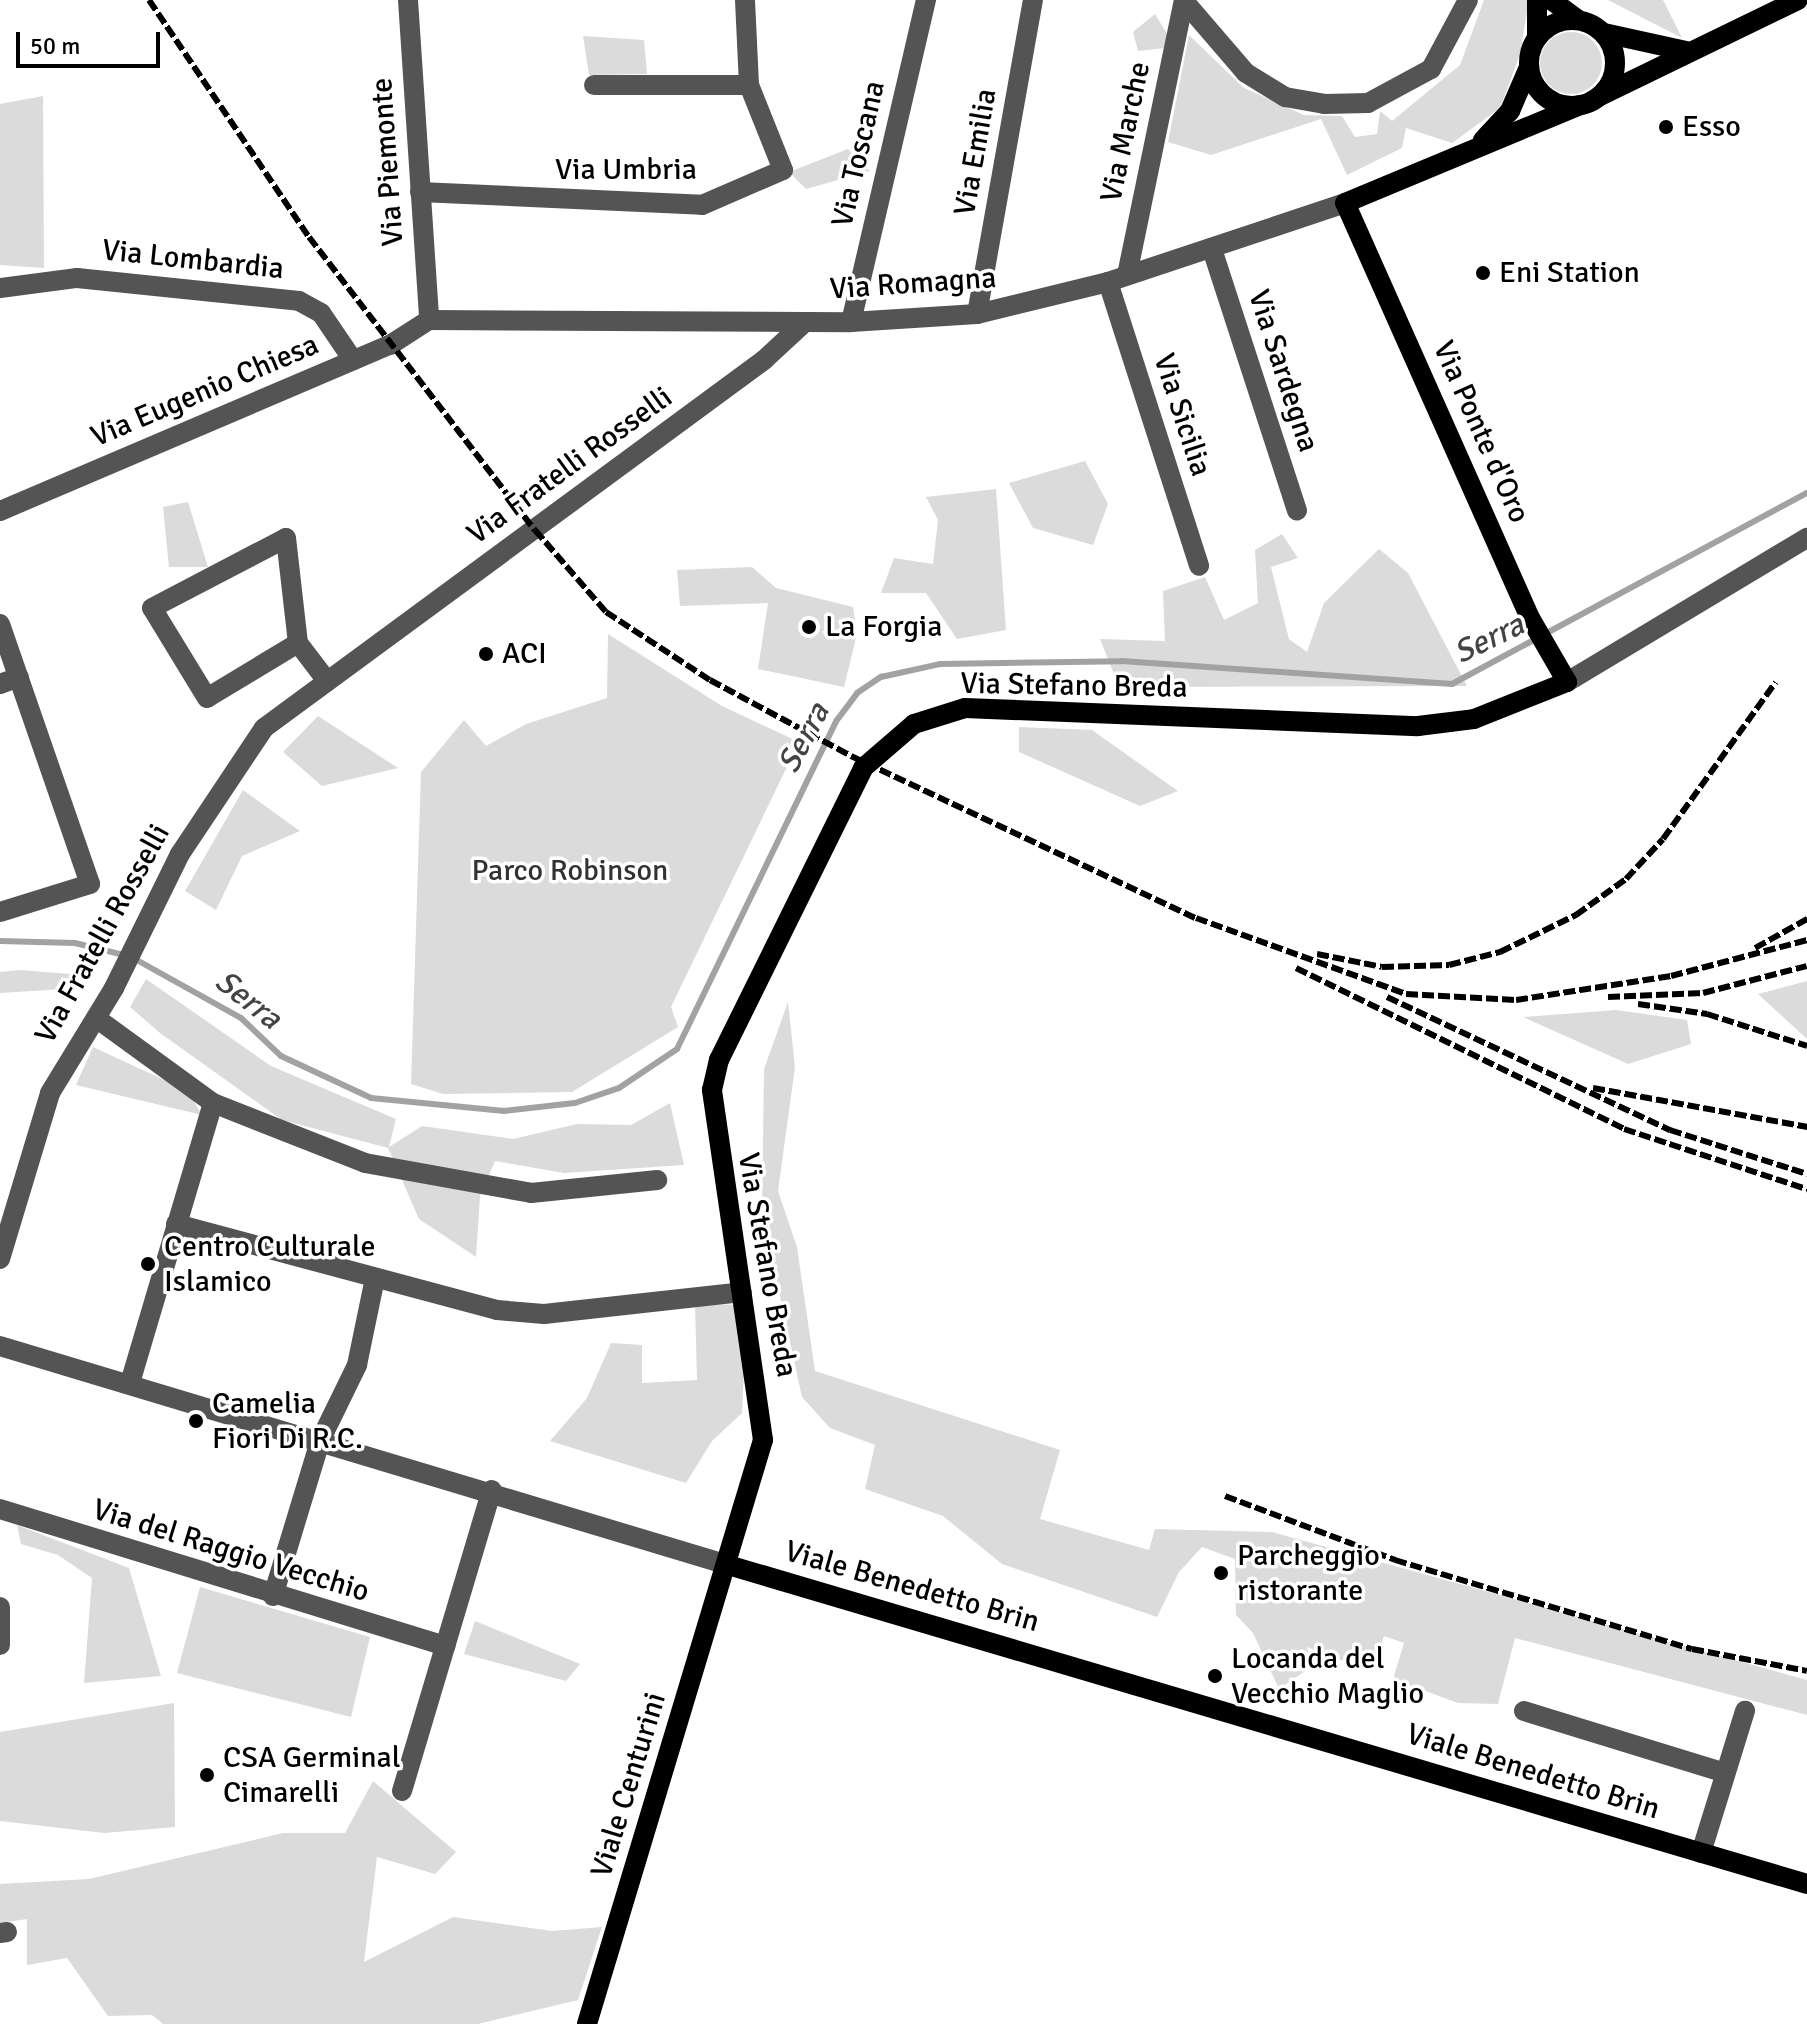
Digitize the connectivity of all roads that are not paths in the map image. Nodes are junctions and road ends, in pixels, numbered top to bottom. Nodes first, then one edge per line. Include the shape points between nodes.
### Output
1 (408, 0) edge
2 (745, 0) edge
3 (926, 0) edge
4 (1033, 0) edge
5 (1184, 0) edge
6 (1468, 0) edge
7 (1537, 0) edge
8 (1551, 0) edge
9 (1790, 2) edge
10 (1579, 20) junction
11 (1604, 33) junction
12 (1537, 38) junction
13 (1689, 51) junction
14 (1529, 67) junction
15 (594, 85) dead end
16 (749, 85) junction
17 (1590, 101) junction
18 (1471, 149) junction
19 (420, 192) junction
20 (1345, 203) junction
21 (1212, 249) junction
22 (1118, 278) junction
23 (0, 288) edge
24 (977, 314) junction
25 (429, 320) junction
26 (805, 322) junction
27 (851, 322) junction
28 (353, 360) junction
29 (0, 511) edge
30 (1297, 511) dead end
31 (1807, 538) edge
32 (1199, 566) dead end
33 (0, 624) edge
34 (298, 643) junction
35 (10, 680) edge
36 (327, 681) junction
37 (1567, 682) junction
38 (0, 912) edge
39 (96, 1018) junction
40 (213, 1103) junction
41 (657, 1180) dead end
42 (176, 1224) junction
43 (0, 1259) edge
44 (374, 1283) junction
45 (742, 1292) junction
46 (0, 1346) edge
47 (130, 1383) junction
48 (320, 1441) junction
49 (492, 1490) junction
50 (0, 1509) edge
51 (728, 1565) junction
52 (273, 1596) junction
53 (0, 1607) edge
54 (1, 1645) edge
55 (445, 1646) junction
56 (1524, 1711) dead end
57 (1745, 1711) dead end
58 (1725, 1773) junction
59 (402, 1791) dead end
60 (1701, 1853) junction
61 (1807, 1884) edge
62 (587, 2024) edge

1 - 19 street, Via Piemonte
2 - 16 street, Via Umbria
3 - 27 street, Via Toscana
4 - 24 street, Via Emilia
5 - 6 street, Via Marche via 1246,73 1285,97 1324,104 1368,103 1431,69
5 - 22 street, Via Marche
7 - 12 main road
8 - 10 main road
9 - 13 main road, Via Romagna
10 - 11 main road
10 - 12 main road via 1556,23
11 - 13 main road
11 - 17 main road via 1616,59
12 - 14 main road
13 - 17 main road, Via Romagna
14 - 17 main road via 1553,101
14 - 18 main road, Via Romagna via 1510,111
15 - 16 street
16 - 19 street, Via Umbria via 783,170 702,205
17 - 18 main road, Via Romagna
18 - 20 main road, Via Romagna
19 - 25 street, Via Piemonte
20 - 21 street, Via Romagna
20 - 37 main road, Via Ponte d'Oro via 1530,618
21 - 22 street, Via Romagna
21 - 30 street, Via Sardegna
22 - 24 street, Via Romagna
22 - 32 street, Via Sicilia
23 - 28 street, Via Lombardia via 77,278 299,301 321,313
24 - 27 street, Via Romagna
25 - 26 street, Via Romagna
25 - 28 street, Via Eugenio Chiesa
26 - 27 street, Via Romagna
26 - 36 street, Via Fratelli Rosselli via 764,360
28 - 29 street, Via Eugenio Chiesa
31 - 37 street, Via Stefano Breda
33 - 35 street
34 - 34 street via 286,538 152,608 207,698
34 - 36 street
35 - 38 street via 90,884
36 - 39 street, Via Fratelli Rosselli via 264,728 228,775
37 - 45 main road, Via Stefano Breda via 1474,719 1418,726 965,708 889,739 863,768 719,1060 712,1122
39 - 40 street
39 - 43 street, Via Fratelli Rosselli via 50,1093
40 - 41 street via 365,1163 449,1182 531,1193
40 - 42 street
42 - 44 street
42 - 47 street
44 - 45 street via 544,1314
44 - 48 street via 357,1365
45 - 51 main road, Via Stefano Breda via 763,1440
46 - 47 street, Viale Benedetto Brin
47 - 48 street, Viale Benedetto Brin
48 - 49 street, Viale Benedetto Brin
48 - 52 street
49 - 51 street, Viale Benedetto Brin
49 - 55 street
50 - 52 street, Via del Raggio Vecchio
51 - 60 main road, Viale Benedetto Brin
51 - 62 main road, Viale Centurini
52 - 55 street, Via del Raggio Vecchio
53 - 54 street
55 - 59 street
56 - 58 street
57 - 58 street
58 - 60 street
60 - 61 main road, Viale Benedetto Brin

